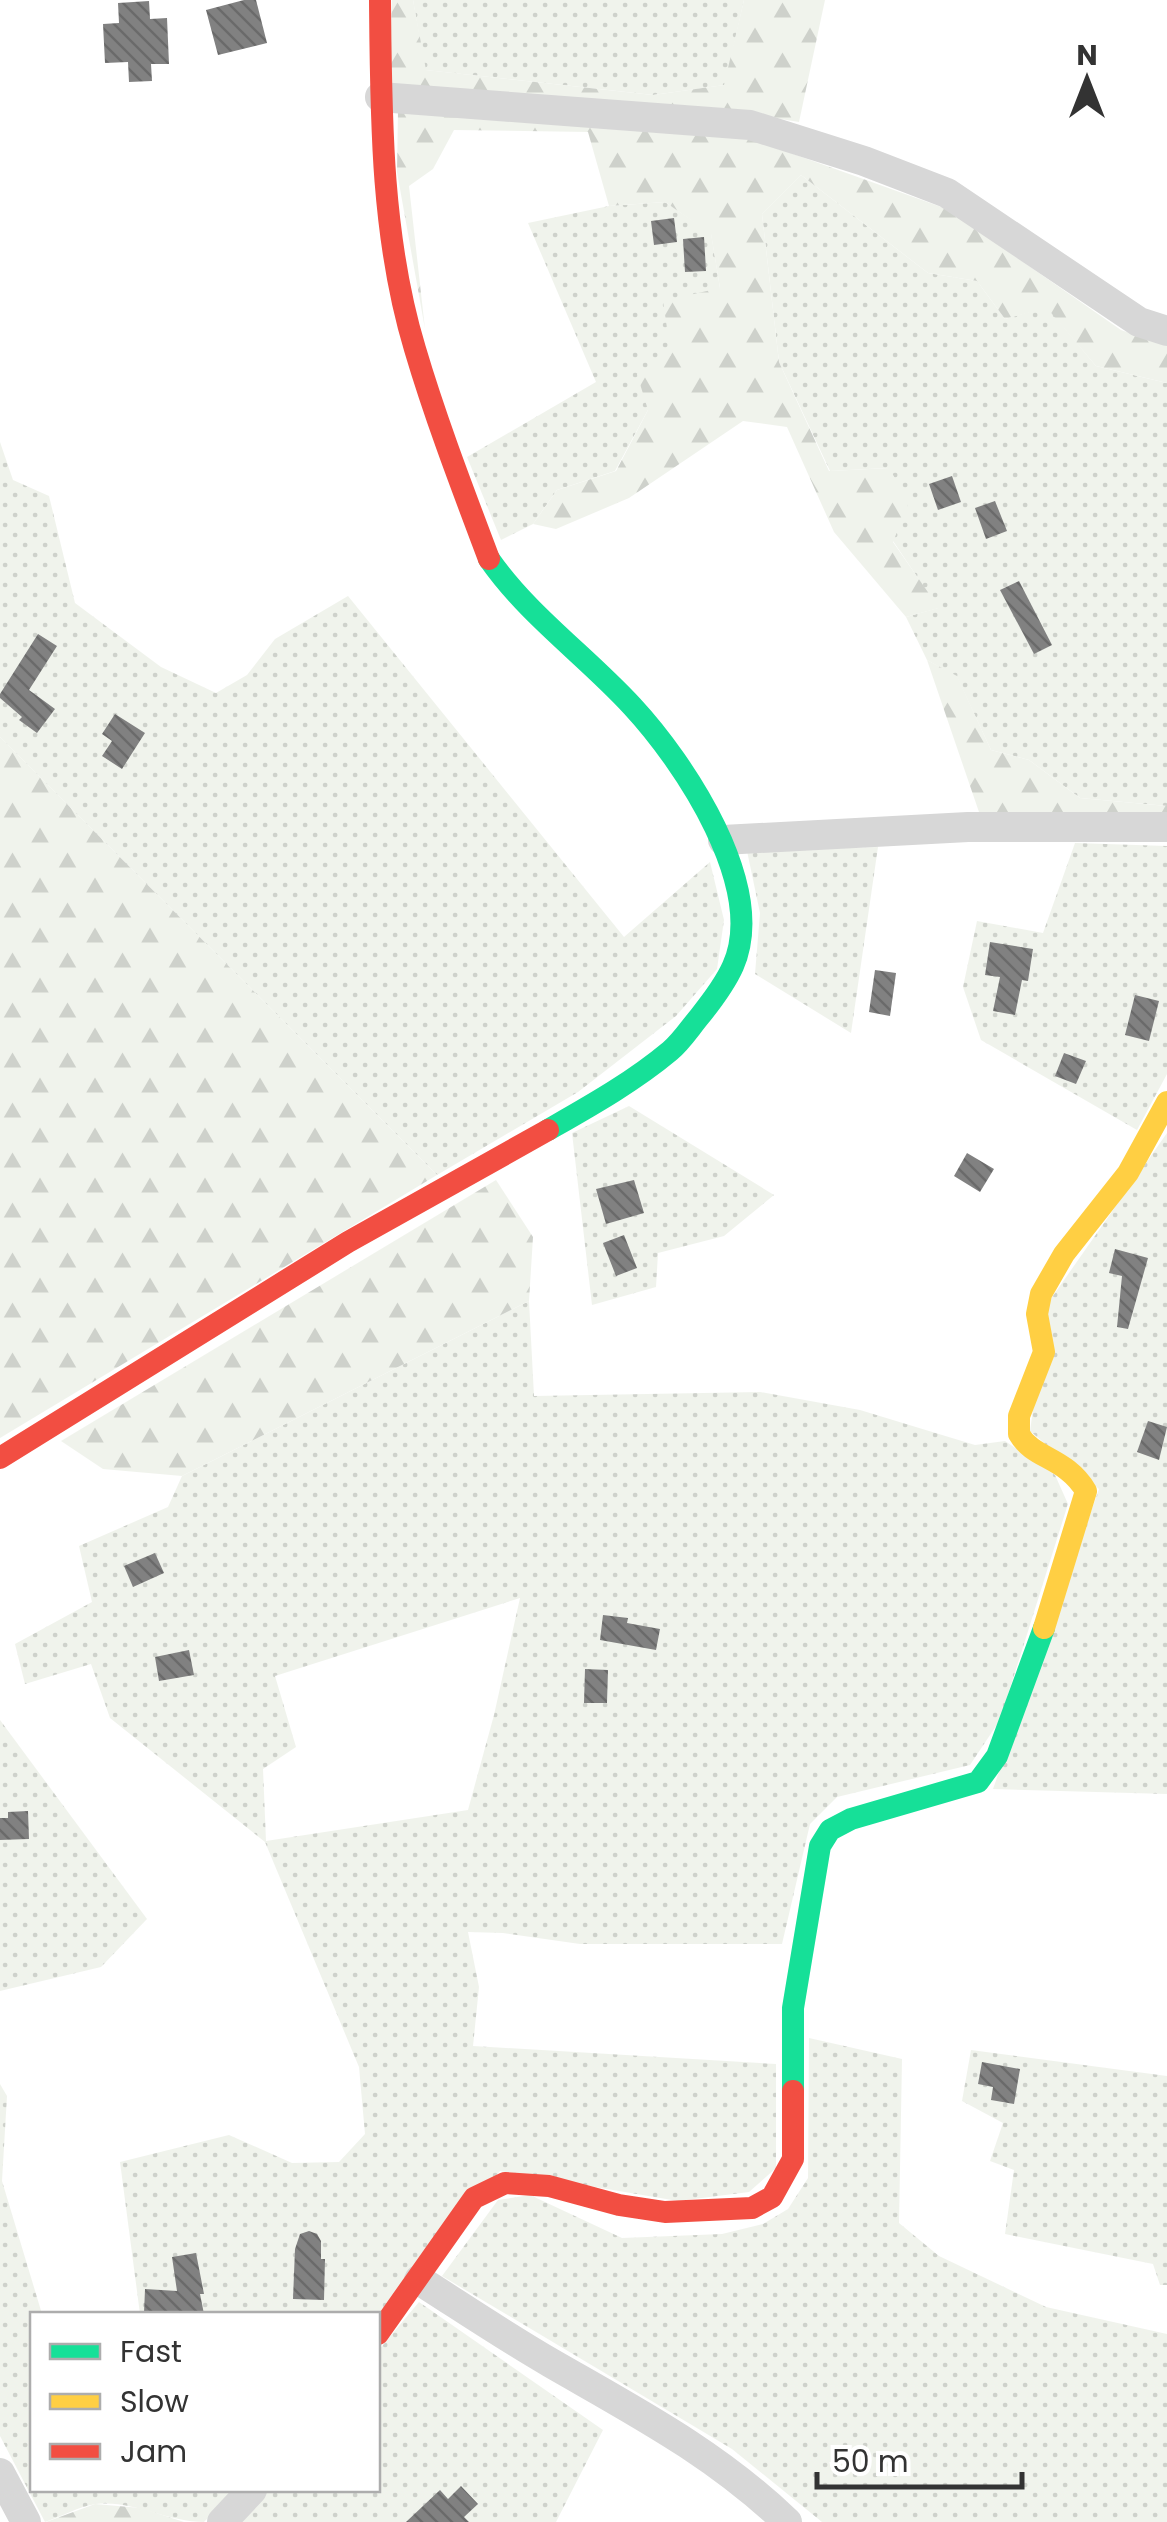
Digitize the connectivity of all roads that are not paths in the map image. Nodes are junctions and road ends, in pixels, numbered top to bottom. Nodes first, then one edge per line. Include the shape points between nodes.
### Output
1 (380, 0) edge
2 (380, 96) junction
3 (1167, 331) edge
4 (1167, 827) edge
5 (723, 840) junction
6 (1167, 1102) edge
7 (0, 1458) edge
8 (420, 2280) junction
9 (380, 2331) edge
10 (0, 2473) edge
11 (250, 2492) edge
12 (26, 2522) edge
13 (222, 2522) edge
14 (787, 2522) edge

1 - 2 street
2 - 3 street via 750,126 947,193 1139,322
2 - 5 street via 393,245 414,347 490,561 633,707 692,783
4 - 5 street via 968,827
5 - 7 street via 738,893 736,963 673,1048 601,1100 348,1242
6 - 8 street via 1132,1168 1061,1257 1036,1309 1044,1358 1020,1416 1020,1437 1027,1447 1065,1463 1086,1491 1036,1656 997,1756 978,1782 851,1819 830,1830 820,1846 793,2008 793,2160 782,2184 752,2208 666,2212 548,2186 505,2184 474,2198
8 - 9 street
8 - 14 street via 665,2427 747,2484
10 - 12 street
11 - 13 street

